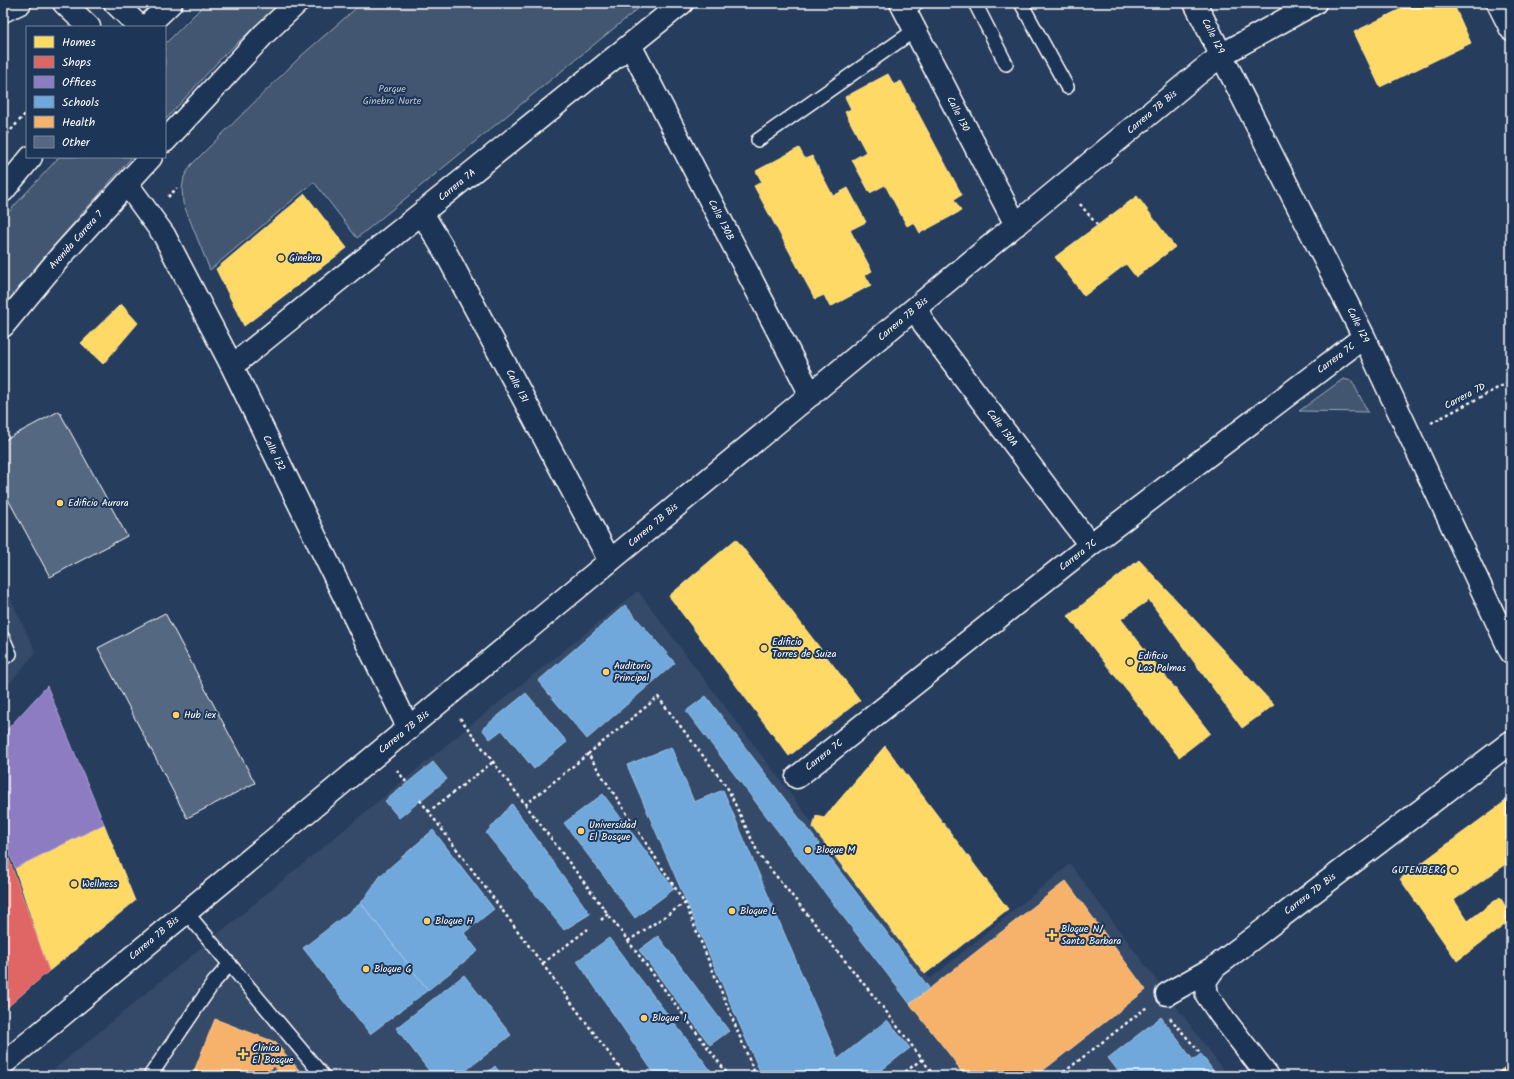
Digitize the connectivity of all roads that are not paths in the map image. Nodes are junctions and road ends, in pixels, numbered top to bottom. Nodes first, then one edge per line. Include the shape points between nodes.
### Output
1 (20, 3) edge
2 (64, 3) edge
3 (115, 3) edge
4 (171, 3) edge
5 (297, 3) edge
6 (682, 3) edge
7 (975, 3) edge
8 (1021, 3) edge
9 (1196, 3) edge
10 (1315, 3) edge
11 (1498, 3) edge
12 (907, 6) edge
13 (3, 11) edge
14 (88, 26) edge
15 (139, 26) edge
16 (147, 26) edge
17 (1511, 29) edge
18 (915, 30) junction
19 (630, 45) junction
20 (1222, 54) junction
21 (1006, 64) dead end
22 (1067, 87) dead end
23 (758, 140) dead end
24 (166, 141) edge
25 (30, 158) edge
26 (150, 158) edge
27 (127, 184) junction
28 (3, 191) edge
29 (422, 213) junction
30 (1016, 225) junction
31 (916, 308) junction
32 (3, 326) edge
33 (1364, 337) junction
34 (232, 366) junction
35 (811, 395) junction
36 (1090, 545) junction
37 (610, 561) junction
38 (3, 638) edge
39 (1511, 652) edge
40 (3, 658) edge
41 (409, 729) junction
42 (1511, 742) edge
43 (797, 777) dead end
44 (186, 912) junction
45 (230, 964) junction
46 (1215, 967) junction
47 (1161, 1004) road end
48 (3, 1064) edge
49 (150, 1076) edge
50 (323, 1076) edge
51 (1268, 1076) edge

1 - 13 street
2 - 14 street
3 - 15 street
4 - 16 street
5 - 24 street via 264,34
6 - 19 street, Carrera 7A
7 - 21 lane
8 - 22 lane
9 - 20 street, Calle 129
10 - 20 street, Carrera 7B Bis
11 - 17 street
12 - 18 street, Calle 130
18 - 23 lane
18 - 30 street, Calle 130
19 - 29 street, Carrera 7A
19 - 35 street, Calle 130B
20 - 30 street, Carrera 7B Bis
20 - 33 street, Calle 129
25 - 28 street
26 - 27 street, Avenida Carrera 7
27 - 32 street, Avenida Carrera 7 via 61,256
27 - 34 street, Calle 132 via 164,234
29 - 34 street, Carrera 7A
29 - 37 street, Calle 131 via 447,255
30 - 31 street, Carrera 7B Bis
31 - 35 street, Carrera 7B Bis
31 - 36 street, Calle 130A via 924,324
33 - 36 street, Carrera 7C
33 - 39 street, Calle 129
34 - 41 street, Calle 132
35 - 37 street, Carrera 7B Bis
36 - 43 street, Carrera 7C
37 - 41 street, Carrera 7B Bis
38 - 40 lane via 10,654
41 - 44 street, Carrera 7B Bis
42 - 46 street, Carrera 7D Bis
44 - 45 lane
44 - 48 street, Carrera 7B Bis
45 - 49 lane via 214,982
45 - 50 lane
46 - 47 street
46 - 51 street, Carrera 7D Bis via 1205,981 1208,995

